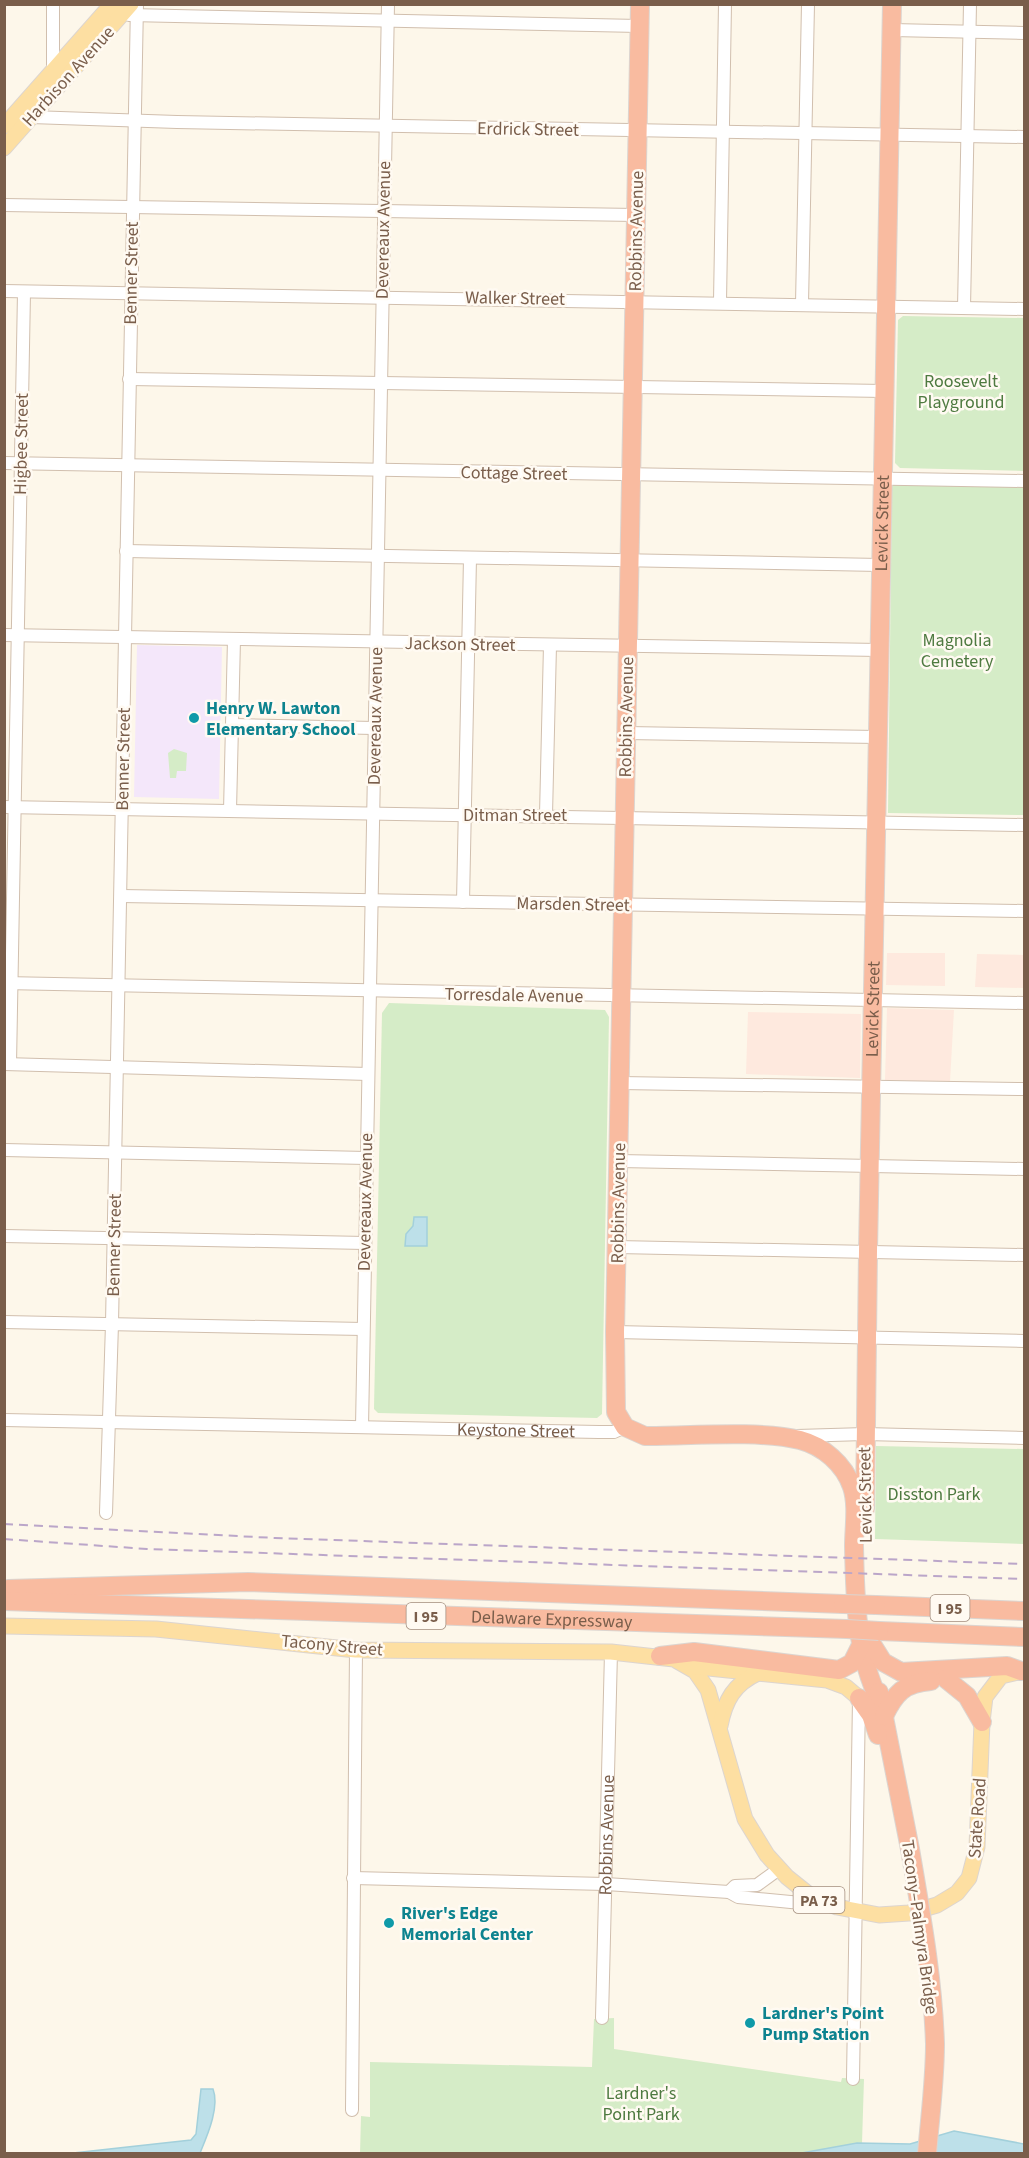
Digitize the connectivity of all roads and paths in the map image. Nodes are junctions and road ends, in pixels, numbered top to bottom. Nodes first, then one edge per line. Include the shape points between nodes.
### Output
1 (53, 4) edge
2 (388, 4) edge
3 (640, 4) edge
4 (725, 4) edge
5 (808, 4) edge
6 (892, 4) edge
7 (970, 4) edge
8 (128, 9) edge
9 (388, 22) junction
10 (639, 26) junction
11 (892, 30) junction
12 (969, 32) junction
13 (1024, 33) edge
14 (53, 69) junction
15 (31, 117) junction
16 (7, 120) edge
17 (135, 121) junction
18 (385, 126) junction
19 (638, 130) junction
20 (723, 132) junction
21 (805, 132) junction
22 (890, 133) junction
23 (967, 136) junction
24 (1024, 137) edge
25 (4, 148) edge
26 (4, 205) edge
27 (132, 207) junction
28 (383, 210) junction
29 (636, 215) junction
30 (4, 291) edge
31 (24, 292) junction
32 (131, 293) junction
33 (382, 298) junction
34 (634, 301) junction
35 (720, 302) junction
36 (802, 304) junction
37 (886, 306) junction
38 (964, 308) junction
39 (1024, 309) edge
40 (129, 379) junction
41 (381, 384) junction
42 (633, 387) junction
43 (884, 391) junction
44 (4, 463) edge
45 (21, 463) junction
46 (128, 465) junction
47 (379, 470) junction
48 (631, 475) junction
49 (883, 478) junction
50 (1024, 481) edge
51 (126, 551) junction
52 (377, 556) junction
53 (470, 558) junction
54 (630, 560) junction
55 (880, 565) junction
56 (4, 634) edge
57 (18, 635) junction
58 (125, 637) junction
59 (234, 639) junction
60 (376, 642) junction
61 (468, 644) junction
62 (550, 645) junction
63 (627, 646) junction
64 (879, 650) junction
65 (233, 725) junction
66 (374, 728) junction
67 (627, 733) junction
68 (878, 737) junction
69 (9, 807) edge
70 (122, 809) junction
71 (230, 811) junction
72 (373, 814) junction
73 (465, 815) junction
74 (546, 815) junction
75 (625, 817) junction
76 (877, 821) junction
77 (1024, 825) edge
78 (121, 896) junction
79 (371, 900) junction
80 (463, 902) junction
81 (623, 904) junction
82 (874, 908) junction
83 (1024, 911) edge
84 (8, 983) edge
85 (118, 987) junction
86 (369, 992) junction
87 (621, 997) junction
88 (873, 1000) junction
89 (1024, 1003) edge
90 (7, 1064) edge
91 (117, 1068) junction
92 (368, 1074) junction
93 (620, 1083) junction
94 (871, 1085) junction
95 (1024, 1089) edge
96 (4, 1150) edge
97 (115, 1153) junction
98 (366, 1158) junction
99 (619, 1161) junction
100 (870, 1165) junction
101 (1024, 1169) edge
102 (4, 1236) edge
103 (113, 1237) junction
104 (365, 1244) junction
105 (617, 1247) junction
106 (868, 1251) junction
107 (1024, 1255) edge
108 (4, 1322) edge
109 (112, 1324) junction
110 (363, 1329) junction
111 (615, 1332) junction
112 (867, 1337) junction
113 (1024, 1341) edge
114 (4, 1420) edge
115 (108, 1422) junction
116 (362, 1427) junction
117 (625, 1427) junction
118 (865, 1434) junction
119 (781, 1437) junction
120 (1024, 1438) edge
121 (106, 1513) dead end
122 (4, 1589) edge
123 (4, 1600) edge
124 (1024, 1611) edge
125 (4, 1626) edge
126 (1024, 1636) edge
127 (871, 1641) junction
128 (356, 1650) junction
129 (611, 1652) junction
130 (660, 1656) junction
131 (689, 1666) junction
132 (1023, 1671) edge
133 (758, 1673) junction
134 (1001, 1676) junction
135 (946, 1679) junction
136 (859, 1698) junction
137 (882, 1709) junction
138 (982, 1722) junction
139 (720, 1727) junction
140 (898, 1788) junction
141 (779, 1869) junction
142 (353, 1878) junction
143 (606, 1884) junction
144 (729, 1892) junction
145 (812, 1897) junction
146 (856, 1912) junction
147 (603, 2018) dead end
148 (853, 2079) dead end
149 (352, 2109) dead end
150 (927, 2154) edge

1 - 14 street
2 - 9 street, Devereaux Avenue
3 - 10 highway, Robbins Avenue
4 - 20 street
5 - 21 street
6 - 11 highway, Levick Street
7 - 12 street
8 - 9 street
8 - 14 main road, Harbison Avenue
8 - 15 main road, Harbison Avenue
8 - 17 street, Benner Street
9 - 10 street
9 - 18 street, Devereaux Avenue
10 - 19 highway, Robbins Avenue
11 - 12 street
11 - 22 highway, Levick Street
12 - 13 street
12 - 23 street
14 - 16 main road, Harbison Avenue
15 - 17 street, Erdrick Street
15 - 25 main road, Harbison Avenue
17 - 18 street, Erdrick Street
17 - 27 street, Benner Street
18 - 19 street, Erdrick Street
18 - 28 street, Devereaux Avenue
19 - 20 street, Erdrick Street
19 - 29 highway, Robbins Avenue
20 - 21 street, Erdrick Street
20 - 35 street
21 - 22 street, Erdrick Street
21 - 36 street
22 - 23 street, Erdrick Street
22 - 37 highway, Levick Street
23 - 24 street, Erdrick Street
23 - 38 street
26 - 27 street
27 - 28 street
27 - 32 street, Benner Street
28 - 29 street
28 - 33 street, Devereaux Avenue
29 - 34 highway, Robbins Avenue
30 - 31 street, Walker Street
31 - 32 street, Walker Street
31 - 45 street, Higbee Street
32 - 33 street, Walker Street
32 - 40 street, Benner Street
33 - 34 street, Walker Street
33 - 41 street, Devereaux Avenue
34 - 35 street, Walker Street
34 - 42 highway, Robbins Avenue
35 - 36 street, Walker Street
36 - 37 street, Walker Street
37 - 38 street, Walker Street
37 - 43 highway, Levick Street
38 - 39 street, Walker Street
40 - 41 street
40 - 46 street, Benner Street
41 - 42 street
41 - 47 street, Devereaux Avenue
42 - 43 street
42 - 48 highway, Robbins Avenue
43 - 49 highway, Levick Street
44 - 45 street, Cottage Street
45 - 46 street, Cottage Street
45 - 57 street, Higbee Street
46 - 47 street, Cottage Street
46 - 51 street, Benner Street
47 - 48 street, Cottage Street
47 - 52 street, Devereaux Avenue
48 - 49 street, Cottage Street
48 - 54 highway, Robbins Avenue
49 - 50 street, Cottage Street
49 - 55 highway, Levick Street
51 - 52 street
51 - 58 street, Benner Street
52 - 53 street
52 - 60 street, Devereaux Avenue
53 - 54 street
53 - 61 street
54 - 55 street
54 - 63 highway, Robbins Avenue
55 - 64 highway, Levick Street
56 - 57 street, Jackson Street
57 - 58 street, Jackson Street
57 - 69 street, Higbee Street
58 - 59 street, Jackson Street
58 - 70 street, Benner Street
59 - 60 street, Jackson Street
59 - 65 street
60 - 61 street, Jackson Street
60 - 66 street, Devereaux Avenue
61 - 62 street, Jackson Street
61 - 73 street
62 - 63 street, Jackson Street
62 - 74 street
63 - 64 street, Jackson Street
63 - 67 highway, Robbins Avenue
64 - 68 highway, Levick Street
65 - 66 street
65 - 71 street
66 - 72 street, Devereaux Avenue
67 - 68 street
67 - 75 highway, Robbins Avenue
68 - 76 highway, Levick Street
69 - 70 street, Ditman Street
69 - 84 street, Higbee Street
70 - 71 street, Ditman Street
70 - 78 street, Benner Street
71 - 72 street, Ditman Street
72 - 73 street, Ditman Street
72 - 79 street, Devereaux Avenue
73 - 74 street, Ditman Street
73 - 80 street
74 - 75 street, Ditman Street
75 - 76 street, Ditman Street
75 - 81 highway, Robbins Avenue
76 - 77 street, Ditman Street
76 - 82 highway, Levick Street
78 - 79 street, Marsden Street
78 - 85 street, Benner Street
79 - 80 street, Marsden Street
79 - 86 street, Devereaux Avenue
80 - 81 street, Marsden Street
81 - 82 street, Marsden Street
81 - 87 highway, Robbins Avenue
82 - 83 street, Marsden Street
82 - 88 highway, Levick Street
84 - 85 street, Torresdale Avenue
84 - 90 street, Higbee Street
85 - 86 street, Torresdale Avenue
85 - 91 street, Benner Street
86 - 87 street, Torresdale Avenue
86 - 92 street, Devereaux Avenue
87 - 88 street, Torresdale Avenue
87 - 93 highway, Robbins Avenue
88 - 89 street, Torresdale Avenue
88 - 94 highway, Levick Street
90 - 91 street
91 - 92 street
91 - 97 street, Benner Street
92 - 98 street, Devereaux Avenue
93 - 94 street
93 - 99 highway, Robbins Avenue
94 - 95 street
94 - 100 highway, Levick Street
96 - 97 street
97 - 98 street
97 - 103 street, Benner Street
98 - 104 street, Devereaux Avenue
99 - 100 street
99 - 105 highway, Robbins Avenue
100 - 101 street
100 - 106 highway, Levick Street
102 - 103 street
103 - 104 street
103 - 109 street, Benner Street
104 - 110 street, Devereaux Avenue
105 - 106 street
105 - 111 highway, Robbins Avenue
106 - 107 street
106 - 112 highway, Levick Street
108 - 109 street
109 - 110 street
109 - 115 street, Benner Street
110 - 116 street, Devereaux Avenue
111 - 112 street
111 - 117 highway, Robbins Avenue via 615,1397 619,1420
112 - 113 street
112 - 118 highway, Levick Street
114 - 115 street, Keystone Street
115 - 116 street, Keystone Street
115 - 121 street, Benner Street
116 - 117 street, Keystone Street via 598,1432
117 - 119 highway, Keystone Street via 645,1436
118 - 119 street, Keystone Street
118 - 120 street, Keystone Street
118 - 127 highway, Levick Street
119 - 127 highway, Levick Street via 808,1443 830,1455 853,1490 855,1585
122 - 124 highway, Delaware Expressway / I 95, bridge via 248,1582
123 - 127 highway, Delaware Expressway / I 95, bridge via 847,1629
125 - 128 main road, Tacony Street via 156,1629
126 - 127 highway, Delaware Expressway / I 95
127 - 130 highway via 852,1663 839,1670 694,1652
127 - 132 highway via 883,1662 901,1672 1007,1666
127 - 137 highway, Levick Street
128 - 129 main road, Tacony Street
128 - 142 street
129 - 130 main road, Tacony Street
129 - 143 street, Robbins Avenue
130 - 131 main road
131 - 133 main road
131 - 139 main road, State Road via 708,1690
132 - 134 main road
133 - 136 main road via 833,1681
133 - 139 main road via 732,1691
134 - 135 highway
134 - 138 main road, State Road / PA 73 via 986,1696
135 - 137 highway via 905,1686
135 - 138 highway via 967,1696
136 - 140 highway via 874,1721
136 - 146 street
137 - 140 highway, Tacony–Palmyra Bridge
138 - 146 main road, State Road / PA 73 via 976,1858 965,1885 949,1899 925,1909 898,1914
139 - 141 main road, State Road / PA 73 via 745,1819
140 - 150 highway, Tacony–Palmyra Bridge, bridge via 932,1998 935,2060
141 - 144 street via 757,1886 735,1886
141 - 145 main road, State Road / PA 73
142 - 143 street
142 - 149 street
143 - 144 street
143 - 147 street, Robbins Avenue
144 - 145 street via 738,1897 801,1903
145 - 146 main road, State Road / PA 73
146 - 148 street

